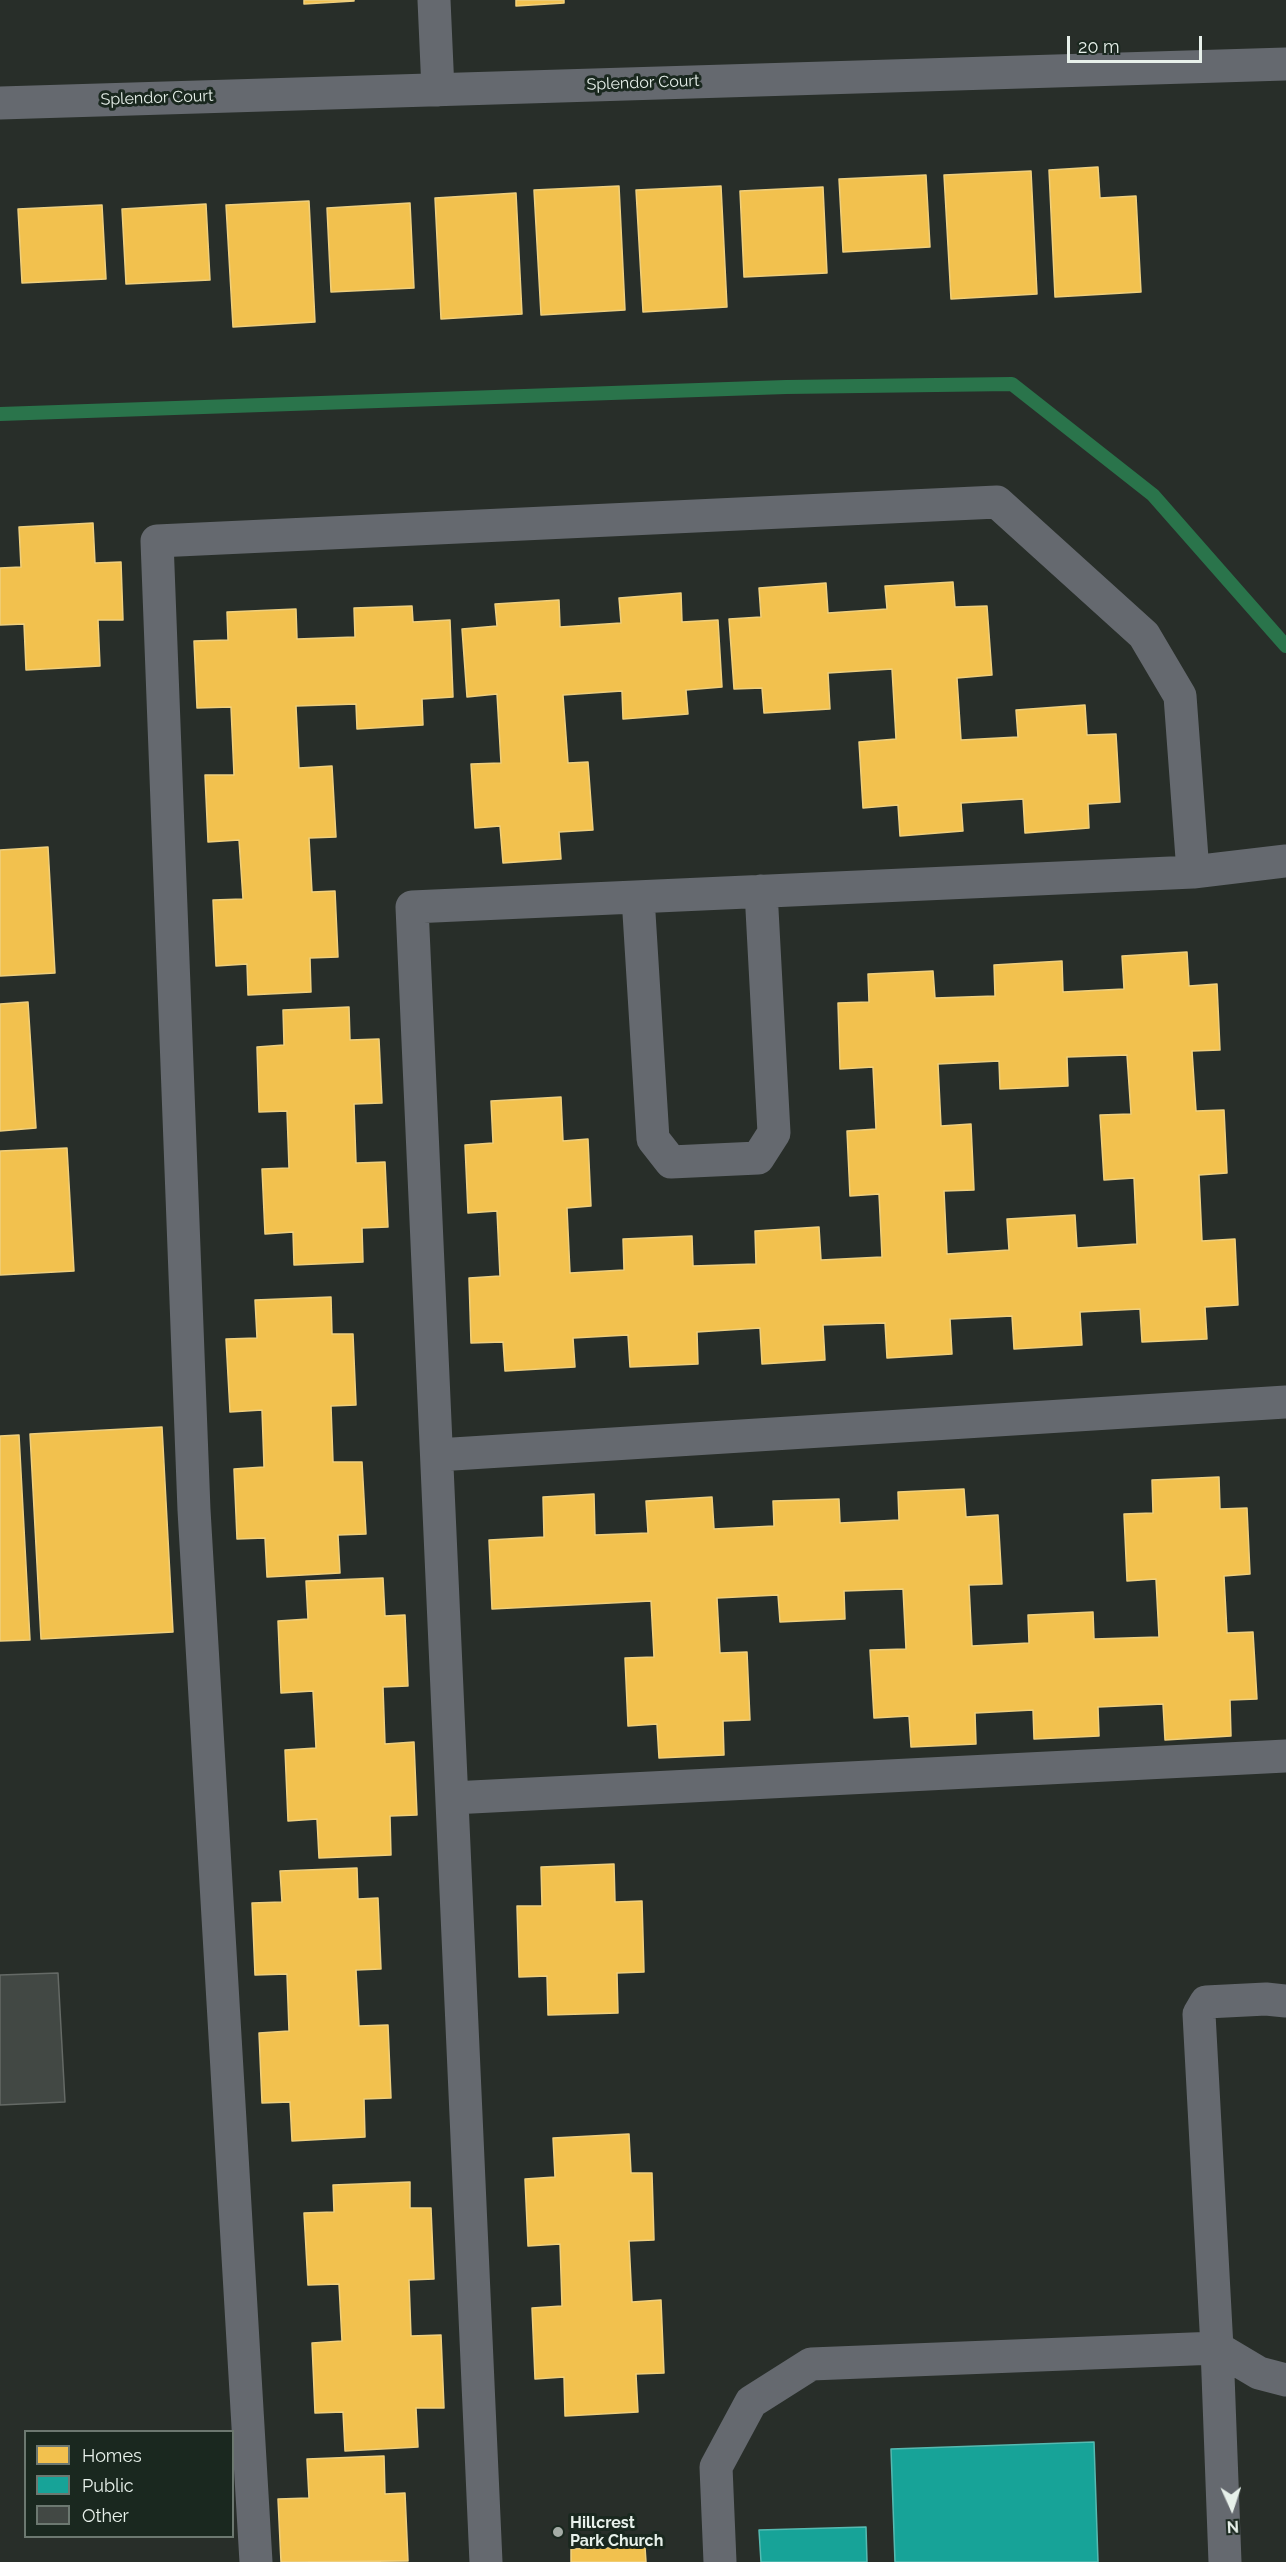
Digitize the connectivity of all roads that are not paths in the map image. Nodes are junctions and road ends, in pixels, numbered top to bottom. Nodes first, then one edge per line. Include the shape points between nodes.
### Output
1 (434, 0) edge
2 (1286, 64) edge
3 (438, 90) junction
4 (0, 103) edge
5 (1286, 861) edge
6 (1193, 872) junction
7 (761, 891) junction
8 (638, 897) junction
9 (1286, 1402) edge
10 (437, 1455) junction
11 (1286, 1756) edge
12 (452, 1798) junction
13 (1286, 2001) edge
14 (1217, 2348) junction
15 (1286, 2380) edge
16 (256, 2562) edge
17 (486, 2562) edge
18 (720, 2562) edge
19 (1225, 2562) edge

1 - 3 street
2 - 3 street, Splendor Court
3 - 4 street, Splendor Court
5 - 6 street
6 - 7 street
6 - 16 street via 1180,696 1144,635 997,502 157,542 194,1510
7 - 8 street
7 - 8 street via 774,1133 758,1158 671,1162 653,1139
8 - 10 street via 412,907
9 - 10 street
10 - 12 street
11 - 12 street
12 - 17 street
13 - 14 street via 1206,2002 1199,2014
14 - 15 street via 1258,2373
14 - 18 street via 811,2364 751,2402 716,2467
14 - 19 street

